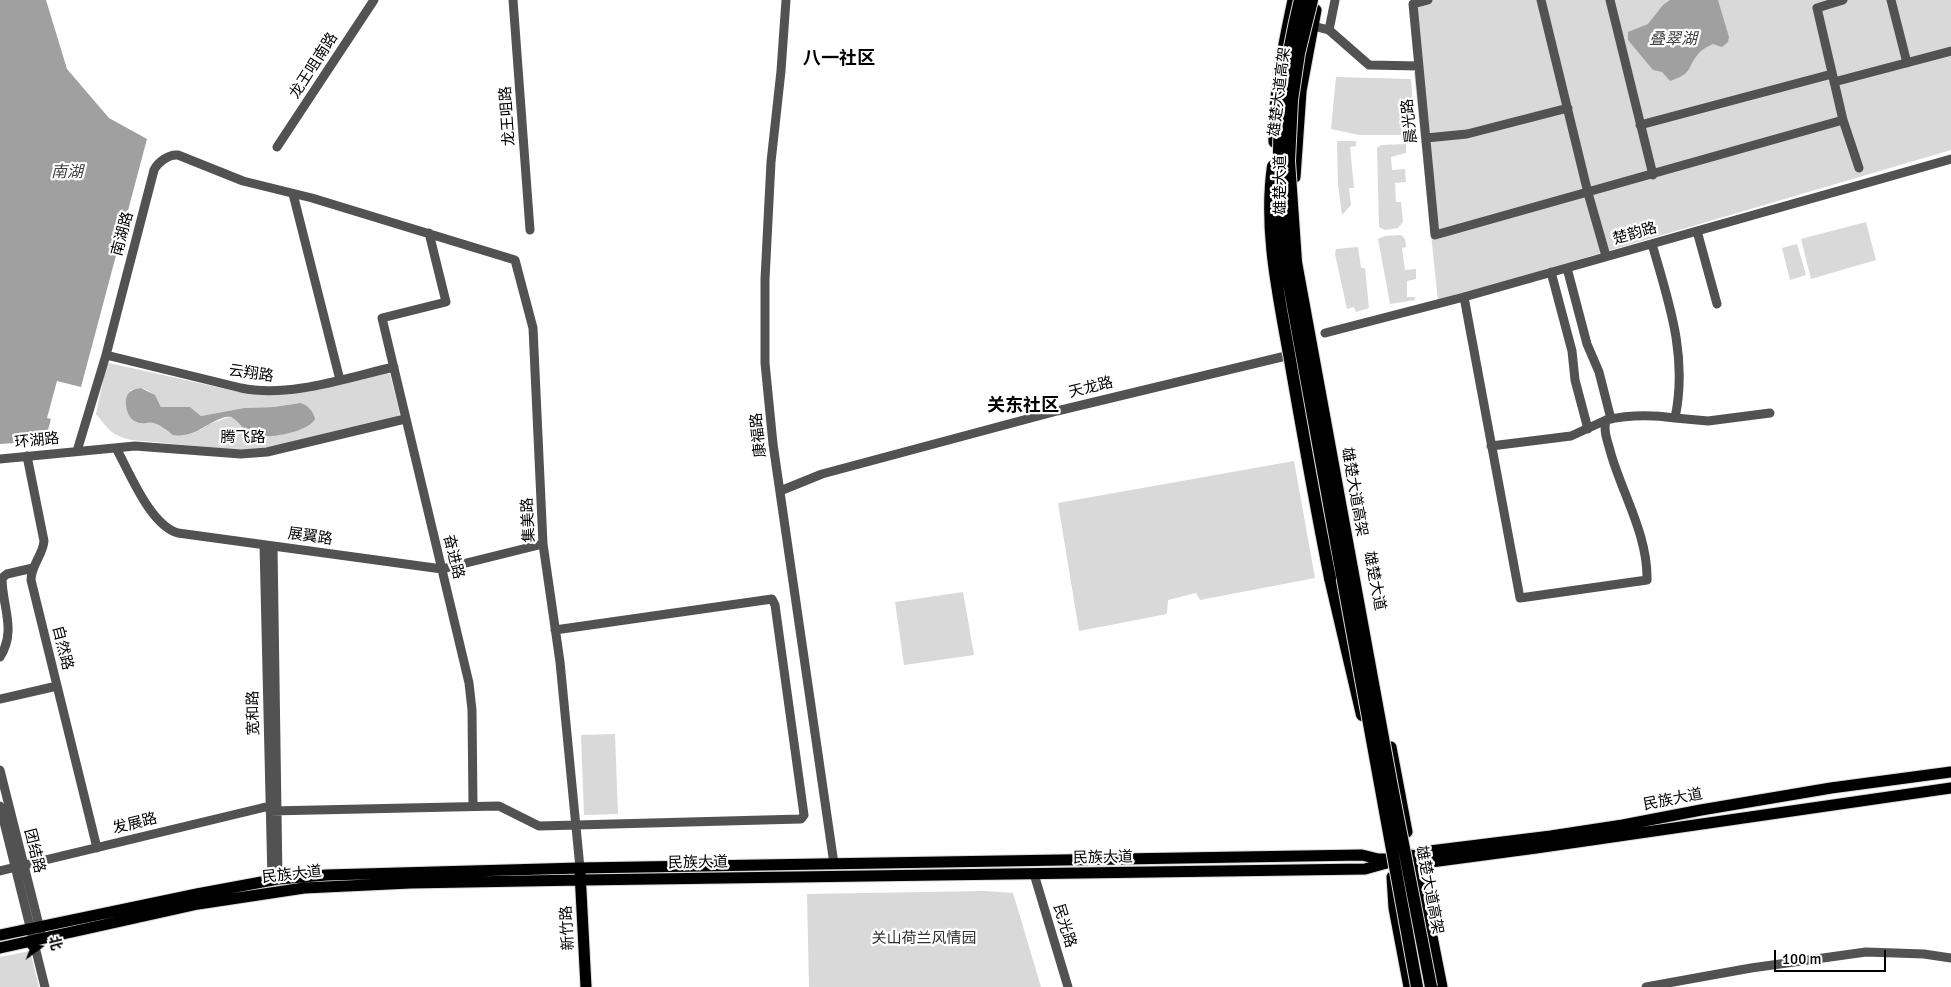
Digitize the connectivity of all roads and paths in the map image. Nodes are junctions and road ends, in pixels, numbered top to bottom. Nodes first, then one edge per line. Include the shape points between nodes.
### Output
1 (374, 0) edge
2 (513, 0) edge
3 (786, 0) edge
4 (1318, 0) edge
5 (1335, 0) edge
6 (1428, 0) edge
7 (1541, 0) edge
8 (1610, 0) edge
9 (1844, 0) edge
10 (1891, 0) edge
11 (1295, 2) edge
12 (1314, 6) edge
13 (1317, 28) dead end
14 (1328, 30) junction
15 (1951, 51) edge
16 (1907, 63) junction
17 (1419, 66) junction
18 (1833, 78) junction
19 (1568, 108) junction
20 (1282, 112) junction
21 (1843, 120) junction
22 (1640, 125) junction
23 (1426, 138) junction
24 (277, 147) dead end
25 (1951, 159) edge
26 (1858, 168) dead end
27 (1653, 175) junction
28 (1588, 193) junction
29 (293, 194) junction
30 (530, 230) dead end
31 (1697, 231) junction
32 (429, 233) junction
33 (1652, 244) junction
34 (1606, 256) junction
35 (1567, 268) junction
36 (1551, 272) junction
37 (1464, 297) junction
38 (1717, 304) dead end
39 (1325, 333) dead end
40 (1296, 354) junction
41 (106, 355) junction
42 (394, 367) junction
43 (340, 380) junction
44 (1770, 413) dead end
45 (1675, 418) junction
46 (406, 419) junction
47 (1609, 420) junction
48 (1588, 429) junction
49 (1491, 446) junction
50 (116, 448) junction
51 (77, 451) junction
52 (26, 456) junction
53 (0, 459) edge
54 (780, 490) junction
55 (544, 544) junction
56 (268, 545) junction
57 (33, 568) junction
58 (442, 569) junction
59 (555, 630) junction
60 (0, 657) edge
61 (57, 686) junction
62 (0, 699) edge
63 (1362, 715) junction
64 (0, 770) edge
65 (1951, 772) edge
66 (1951, 788) edge
67 (0, 806) edge
68 (473, 806) junction
69 (274, 808) junction
70 (576, 825) junction
71 (97, 848) junction
72 (1401, 860) junction
73 (834, 864) junction
74 (20, 866) junction
75 (0, 871) edge
76 (580, 874) junction
77 (1034, 874) junction
78 (275, 880) junction
79 (35, 927) junction
80 (0, 935) edge
81 (38, 939) junction
82 (0, 948) edge
83 (1951, 958) edge
84 (45, 987) edge
85 (586, 987) edge
86 (1068, 987) edge
87 (1409, 987) edge
88 (1417, 987) edge
89 (1431, 987) edge
90 (1442, 987) edge
91 (1646, 987) edge

1 - 24 street, 龙王咀南路
2 - 30 street, 龙王咀路
3 - 54 street, 康福路 via 771,162 766,279 766,363
4 - 12 main road, 雄楚大道
5 - 14 street
6 - 17 street, 晨光路 via 1413,4
7 - 19 street
8 - 22 street
9 - 18 street via 1817,8
10 - 16 street
11 - 12 main road via 1293,16 1298,22 1311,20
11 - 20 highway, 雄楚大道高架, bridge
11 - 40 main road, 雄楚大道 via 1281,58 1274,142 1278,251
12 - 72 main road, 雄楚大道 via 1295,159 1296,215 1358,577
12 - 89 highway, 雄楚大道高架, bridge via 1299,53 1292,100 1289,161 1296,262
13 - 14 street
14 - 17 street via 1369,65
15 - 16 street
16 - 18 street
17 - 23 street, 晨光路
18 - 21 street
18 - 22 street
19 - 23 street via 1467,134
19 - 28 street
20 - 63 highway, bridge via 1271,183 1270,231 1308,469
20 - 88 highway, 雄楚大道高架, bridge via 1279,167 1285,262
21 - 26 street
21 - 27 street
22 - 27 street
23 - 28 street, 晨光路 via 1435,235
25 - 31 street, 楚韵路
27 - 28 street
28 - 34 street
29 - 32 street, 南湖路
29 - 41 street, 南湖路 via 243,181 176,155 158,165 154,170
29 - 43 street
31 - 33 street, 楚韵路
31 - 38 street
32 - 42 street, 奋进路 via 446,302 382,318
32 - 55 street, 集美路 via 515,260 533,328
33 - 34 street, 楚韵路
33 - 45 street via 1679,344
34 - 35 street, 楚韵路
35 - 36 street, 楚韵路
35 - 47 street via 1586,344 1599,372
36 - 37 street, 楚韵路
36 - 48 street
37 - 39 street, 楚韵路
37 - 49 street
40 - 54 street, 天龙路 via 1057,410 822,474
40 - 63 main road, 雄楚大道
41 - 43 street, 云翔路 via 249,390 285,391
41 - 51 street, 南湖路
42 - 43 street, 云翔路
42 - 46 street, 奋进路
44 - 45 street via 1708,421
45 - 47 street via 1659,415
46 - 50 street, 腾飞路 via 255,454 145,446
46 - 58 street, 奋进路
47 - 48 street
47 - 49 street via 1604,429 1615,469 1642,540 1646,580 1520,598
48 - 49 street via 1571,436
50 - 51 street, 腾飞路
50 - 56 street, 展翼路 via 150,511 169,530
51 - 52 street, 环湖路
52 - 53 street, 环湖路
52 - 57 street, 自然路 via 43,535 43,545
54 - 73 street, 康福路
55 - 58 street, 展翼路
55 - 59 street, 集美路
56 - 58 street, 展翼路
56 - 69 street, 宽和路
57 - 60 street via 2,578 9,630
57 - 61 street, 自然路 via 31,580
58 - 68 street, 奋进路 via 470,688
59 - 70 street, 集美路
59 - 70 street, 发展路 via 772,599 804,815 801,819
61 - 62 street
61 - 71 street, 自然路
63 - 72 main road, 雄楚大道
64 - 74 street, 团结路
65 - 72 main road, 民族大道 via 1832,788 1623,825 1430,851
66 - 72 main road, 民族大道 via 1431,862
67 - 74 street, 团结路
68 - 69 street, 发展路
68 - 70 street, 发展路 via 499,806 539,826
69 - 71 street, 发展路
69 - 78 street, 宽和路
70 - 76 street, 集美路
71 - 74 street, 发展路
72 - 73 main road, 民族大道 via 1362,855
72 - 77 main road, 民族大道 via 1365,869
72 - 87 main road, 雄楚大道 via 1394,908
72 - 90 main road, 雄楚大道 via 1426,901
73 - 76 main road, 民族大道
74 - 75 street, 发展路
74 - 79 street, 团结路
76 - 77 main road, 民族大道
76 - 78 main road, 民族大道 via 336,874
76 - 81 main road, 民族大道 via 304,888 198,904
76 - 85 main road, 新竹路
77 - 86 street, 民光路
78 - 79 main road, 民族大道
79 - 80 main road, 民族大道
79 - 81 street, 团结路
81 - 82 main road, 民族大道
81 - 84 street, 团结路
83 - 91 street via 1866,952

